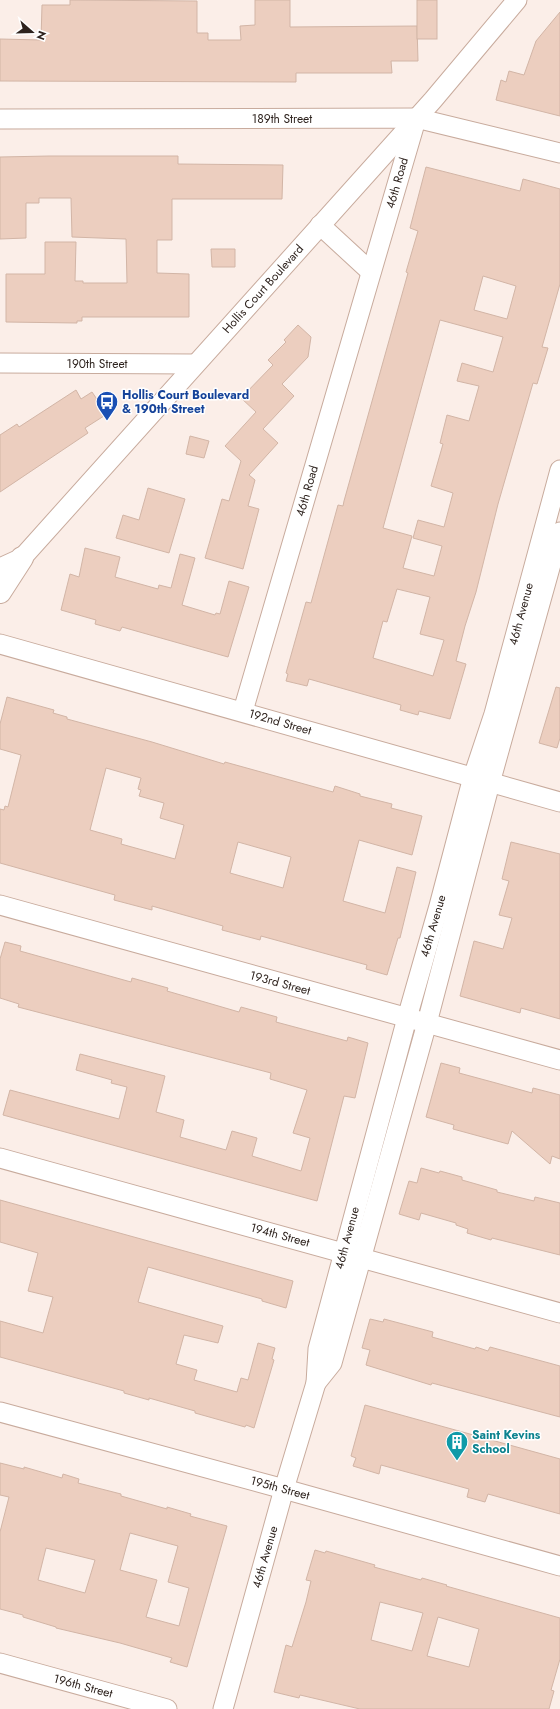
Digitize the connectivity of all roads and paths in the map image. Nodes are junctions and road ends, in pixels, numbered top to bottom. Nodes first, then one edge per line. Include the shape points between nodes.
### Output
1 (517, 0) edge
2 (416, 118) junction
3 (0, 119) edge
4 (560, 153) edge
5 (320, 225) junction
6 (371, 272) junction
7 (0, 363) edge
8 (195, 364) junction
9 (560, 470) edge
10 (560, 532) edge
11 (22, 558) junction
12 (545, 559) junction
13 (0, 568) edge
14 (0, 592) edge
15 (0, 644) edge
16 (243, 711) junction
17 (482, 780) junction
18 (560, 802) edge
19 (0, 905) edge
20 (407, 1018) junction
21 (427, 1023) junction
22 (560, 1060) edge
23 (0, 1158) edge
24 (343, 1252) junction
25 (362, 1257) junction
26 (560, 1313) edge
27 (316, 1383) junction
28 (0, 1412) edge
29 (284, 1489) junction
30 (560, 1566) edge
31 (0, 1663) edge
32 (167, 1709) edge
33 (223, 1709) edge

1 - 2 street, Hollis Court Boulevard
2 - 3 street, 189th Street
2 - 4 street, 189th Street
2 - 5 street, Hollis Court Boulevard
2 - 6 street, 46th Road
5 - 6 street
5 - 8 street, Hollis Court Boulevard
6 - 16 street, 46th Road
7 - 8 street, 190th Street
8 - 11 street, Hollis Court Boulevard
9 - 12 street, 46th Avenue
10 - 12 street, 46th Avenue
11 - 13 street, Hollis Court Boulevard
11 - 14 street
12 - 17 street, 46th Avenue
15 - 16 street, 192nd Street
16 - 17 street, 192nd Street
17 - 18 street, 192nd Street
17 - 20 street, 46th Avenue via 439,906
17 - 21 street, 46th Avenue
19 - 20 street, 193rd Street
20 - 21 street, 193rd Street
20 - 24 street, 46th Avenue
21 - 22 street, 193rd Street
21 - 25 street, 46th Avenue
23 - 24 street, 194th Street
24 - 25 street, 194th Street
24 - 27 street, 46th Avenue via 318,1349
25 - 26 street, 194th Street
25 - 27 street, 46th Avenue via 332,1363
27 - 29 street, 46th Avenue
28 - 29 street, 195th Street
29 - 30 street, 195th Street
29 - 33 street, 46th Avenue
31 - 32 street, 196th Street

